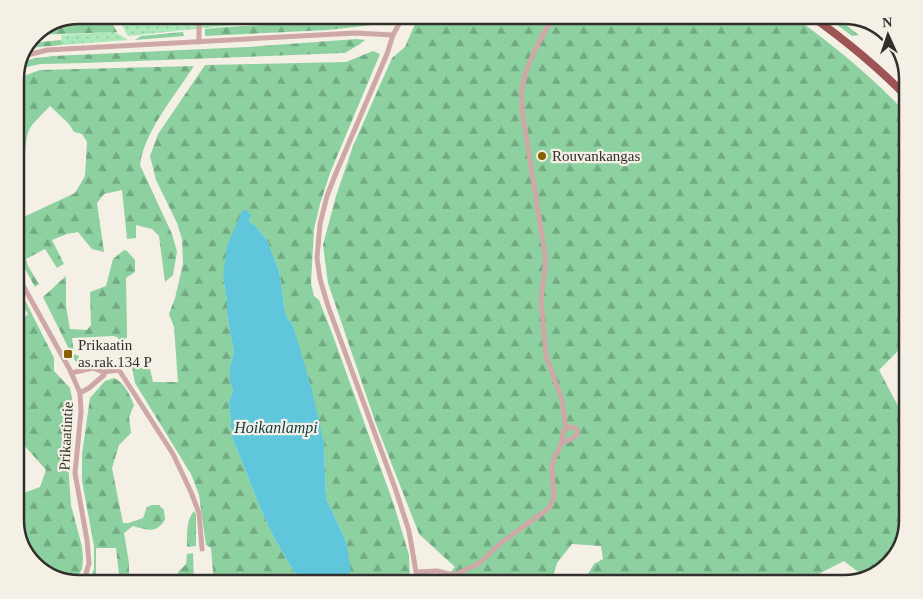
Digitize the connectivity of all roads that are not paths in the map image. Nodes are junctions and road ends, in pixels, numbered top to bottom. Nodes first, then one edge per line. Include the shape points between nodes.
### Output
1 (199, 24) edge
2 (400, 24) edge
3 (549, 24) edge
4 (823, 24) edge
5 (394, 35) junction
6 (200, 42) junction
7 (29, 55) edge
8 (899, 89) edge
9 (24, 287) edge
10 (103, 372) junction
11 (71, 373) junction
12 (80, 393) junction
13 (566, 429) junction
14 (562, 443) junction
15 (202, 550) dead end
16 (454, 574) joint
17 (86, 575) edge

1 - 6 street
2 - 5 street
3 - 13 street via 525,77 522,101 545,254 540,300 546,356 562,400
4 - 8 highway
5 - 6 street via 355,32
5 - 16 street via 327,196 317,258 328,306 409,531 416,572
6 - 7 street via 47,50
9 - 11 street, Prikaatintie
10 - 11 street via 93,368
10 - 12 street via 98,381
10 - 15 street via 120,370 173,454 195,501
11 - 12 street, Prikaatintie
12 - 17 street, Prikaatintie via 75,473 87,540 89,563
13 - 14 street
13 - 14 street via 576,428 578,434
14 - 16 street via 554,458 554,497 549,508 478,564

